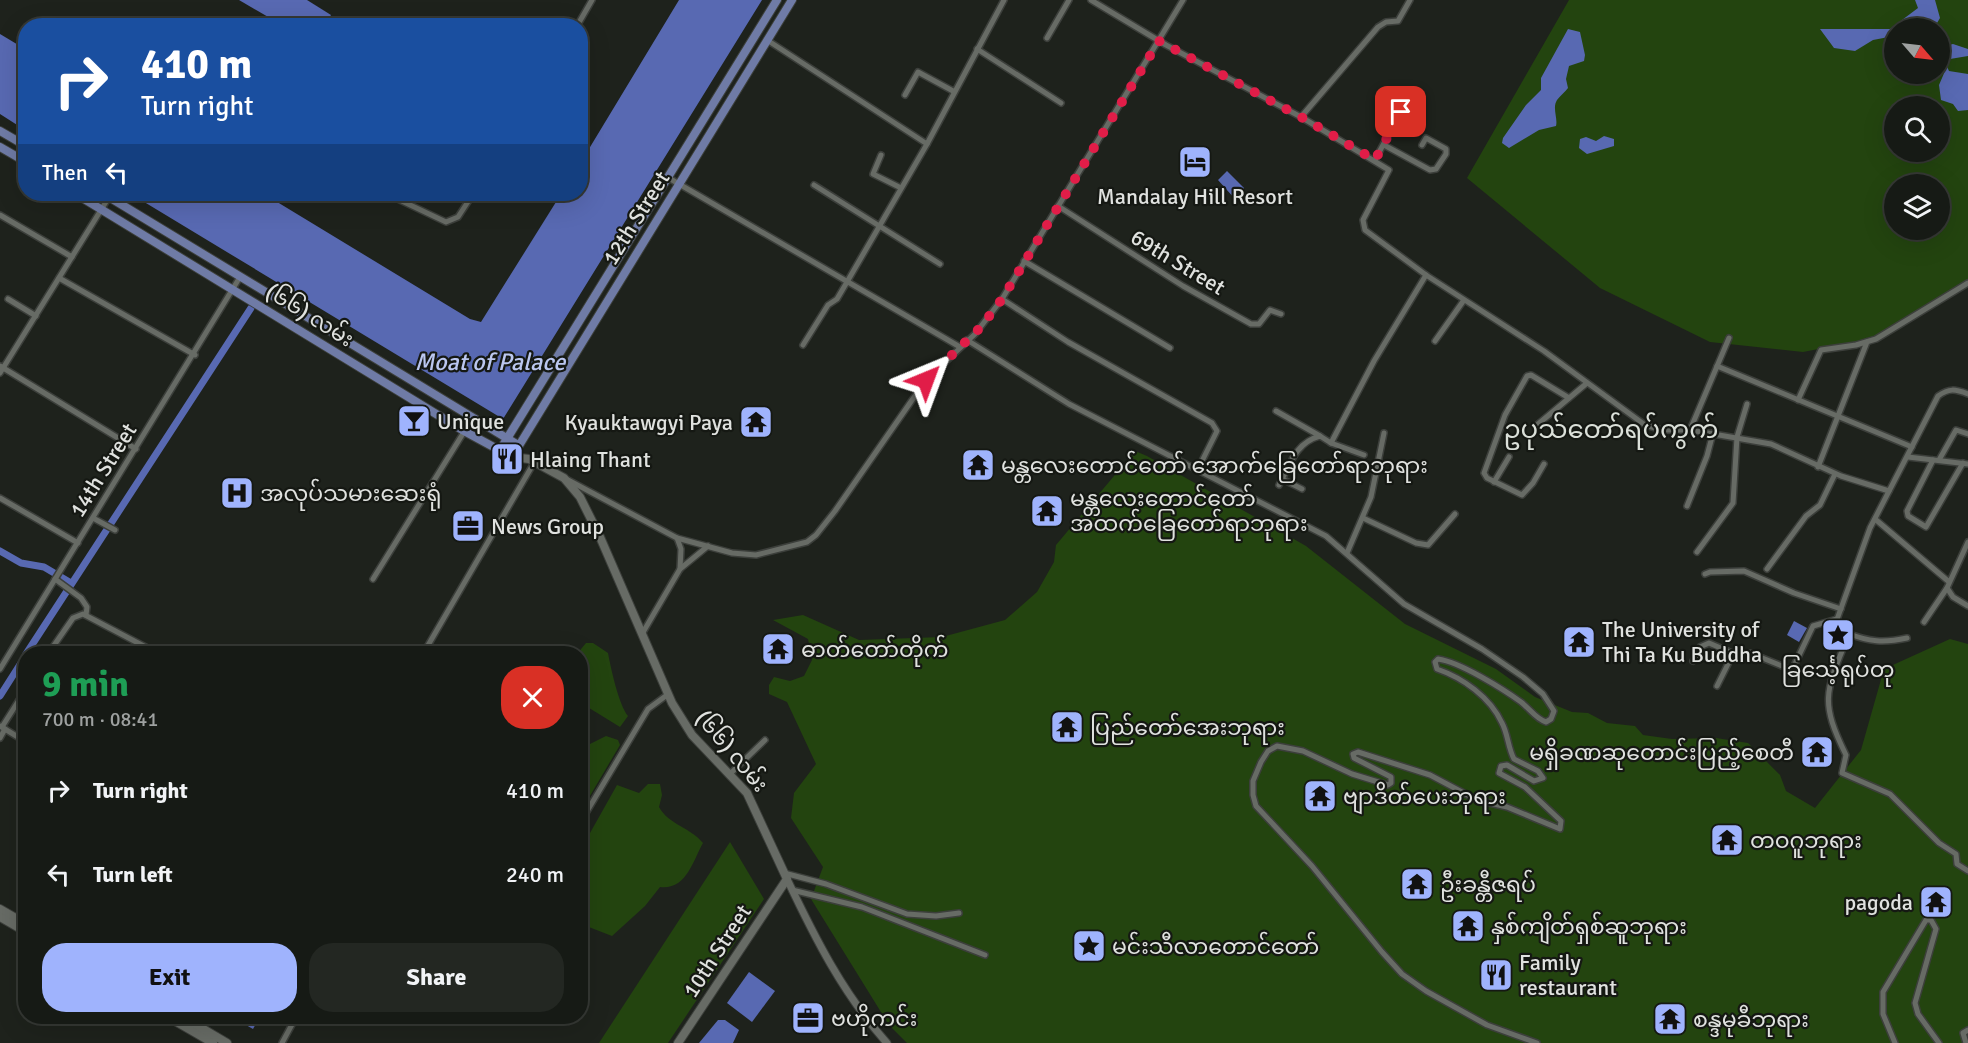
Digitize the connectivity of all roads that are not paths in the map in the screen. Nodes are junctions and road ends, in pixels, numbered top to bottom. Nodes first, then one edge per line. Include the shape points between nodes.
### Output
1 (592, 0) edge
2 (777, 0) edge
3 (792, 0) edge
4 (1004, 0) edge
5 (1069, 0) edge
6 (1090, 0) edge
7 (1183, 0) edge
8 (1410, 0) edge
9 (582, 18) edge
10 (1047, 38) dead end
11 (767, 40) junction
12 (1159, 41) junction
13 (977, 49) junction
14 (953, 91) junction
15 (905, 94) dead end
16 (1061, 103) dead end
17 (1404, 111) dead end
18 (1301, 117) junction
19 (0, 131) edge
20 (18, 141) edge
21 (927, 144) junction
22 (1384, 145) junction
23 (1422, 145) dead end
24 (0, 147) edge
25 (880, 155) dead end
26 (18, 157) edge
27 (1375, 160) junction
28 (667, 177) junction
29 (679, 184) junction
30 (814, 186) dead end
31 (901, 188) junction
32 (88, 201) edge
33 (104, 201) edge
34 (116, 201) edge
35 (402, 201) edge
36 (468, 201) edge
37 (1058, 206) junction
38 (101, 209) junction
39 (0, 215) edge
40 (879, 227) junction
41 (72, 256) junction
42 (1024, 261) junction
43 (940, 264) dead end
44 (1426, 275) junction
45 (240, 277) junction
46 (59, 278) junction
47 (847, 282) junction
48 (1968, 283) edge
49 (233, 289) junction
50 (9, 298) dead end
51 (1002, 299) junction
52 (1464, 300) junction
53 (1281, 314) dead end
54 (36, 316) junction
55 (1729, 338) dead end
56 (968, 340) junction
57 (1435, 341) dead end
58 (1867, 342) junction
59 (803, 345) dead end
60 (960, 347) junction
61 (1170, 348) dead end
62 (195, 355) junction
63 (1717, 366) junction
64 (1, 369) edge
65 (1587, 382) junction
66 (1968, 394) edge
67 (1569, 398) junction
68 (1798, 400) junction
69 (1747, 404) dead end
70 (1276, 411) dead end
71 (1837, 418) junction
72 (472, 419) junction
73 (1537, 426) dead end
74 (1690, 430) junction
75 (465, 431) junction
76 (1384, 433) dead end
77 (1713, 433) junction
78 (1968, 434) edge
79 (1320, 436) junction
80 (1737, 437) junction
81 (507, 438) junction
82 (1331, 442) junction
83 (518, 445) junction
84 (1912, 447) junction
85 (136, 449) junction
86 (500, 450) junction
87 (1364, 455) dead end
88 (512, 457) junction
89 (1509, 457) dead end
90 (1908, 457) junction
91 (1968, 457) edge
92 (532, 460) junction
93 (1936, 460) junction
94 (1544, 464) dead end
95 (1966, 464) edge
96 (1818, 467) junction
97 (1198, 469) junction
98 (1835, 474) junction
99 (564, 478) junction
100 (1494, 482) junction
101 (1302, 489) dead end
102 (1889, 491) junction
103 (0, 498) edge
104 (1688, 506) dead end
105 (1455, 514) dead end
106 (93, 518) junction
107 (1363, 518) junction
108 (1875, 519) junction
109 (114, 529) dead end
110 (677, 538) junction
111 (1968, 542) edge
112 (78, 543) junction
113 (708, 546) junction
114 (1697, 552) dead end
115 (1347, 553) junction
116 (680, 569) junction
117 (1767, 569) dead end
118 (1705, 574) dead end
119 (56, 578) junction
120 (373, 579) dead end
121 (1948, 584) junction
122 (1968, 606) edge
123 (1841, 609) junction
124 (86, 615) junction
125 (1836, 619) junction
126 (1924, 622) dead end
127 (1847, 633) junction
128 (642, 634) junction
129 (1831, 636) dead end
130 (1907, 638) dead end
131 (54, 646) edge
132 (144, 646) edge
133 (427, 646) edge
134 (1733, 654) junction
135 (1693, 661) dead end
136 (0, 669) edge
137 (1717, 686) dead end
138 (667, 695) junction
139 (18, 702) edge
140 (2, 728) edge
141 (18, 737) edge
142 (0, 738) edge
143 (765, 740) dead end
144 (731, 773) junction
145 (588, 810) edge
146 (1968, 871) edge
147 (786, 876) junction
148 (792, 890) junction
149 (0, 909) edge
150 (959, 913) dead end
151 (0, 917) edge
152 (18, 919) edge
153 (18, 928) edge
154 (985, 955) dead end
155 (188, 1024) edge
156 (191, 1024) edge
157 (292, 1024) edge
158 (1968, 1030) edge
159 (213, 1043) edge
160 (227, 1043) edge
161 (282, 1043) edge
162 (678, 1043) edge
163 (887, 1043) edge
164 (1537, 1043) edge
165 (1895, 1043) edge
166 (1939, 1043) edge
167 (1966, 1043) edge

1 - 9 street
2 - 28 main road, 12th Street
3 - 11 main road, 12th Street
4 - 13 street
5 - 10 street
6 - 12 street
7 - 12 street
8 - 18 street via 1398,21 1378,27
11 - 21 street
11 - 29 main road, 12th Street
12 - 18 street
12 - 37 street
13 - 14 street
13 - 16 street
14 - 15 street via 918,72
14 - 21 street
17 - 22 street
18 - 27 street
19 - 20 main road
21 - 31 street
22 - 23 street via 1430,170 1436,169 1446,149 1426,138
22 - 27 street
24 - 26 main road
25 - 31 street via 873,174
27 - 44 street via 1389,170 1366,214 1365,230
28 - 29 street
28 - 81 main road, 12th Street
29 - 47 street
29 - 83 main road, 12th Street
30 - 40 street
31 - 40 street
32 - 38 main road, (၆၆) လမ်း
33 - 38 street
34 - 45 main road, (၆၆) လမ်း
35 - 36 street via 446,222 458,217
37 - 42 street
37 - 53 street, 69th Street via 1183,286 1251,324 1259,324 1270,310
38 - 41 street
38 - 49 main road, (၆၆) လမ်း
39 - 41 street
40 - 43 street
40 - 47 street
41 - 46 street
42 - 51 street
42 - 61 street
44 - 52 street
44 - 82 street
45 - 49 street, 14th Street
45 - 72 main road, (၆၆) လမ်း
46 - 54 street
46 - 62 street
47 - 59 street
47 - 60 street
48 - 58 street
49 - 62 street, 14th Street
49 - 75 main road, (၆၆) လမ်း
50 - 54 street
51 - 56 street
51 - 97 street via 1068,342 1212,423 1217,432
52 - 57 street
52 - 65 street
54 - 64 street
55 - 63 street
56 - 60 street
56 - 97 street via 1069,404
58 - 68 street via 1819,351
58 - 71 street
60 - 113 street via 926,380 835,511 811,539 746,556
62 - 85 street, 14th Street
63 - 68 street
63 - 74 street
64 - 85 street
65 - 67 street
65 - 74 street via 1645,425 1662,430
66 - 84 street via 1955,389 1938,396
67 - 73 street
67 - 100 street via 1531,375 1524,379 1485,466 1484,473
68 - 71 street
69 - 80 street
70 - 79 street
71 - 84 street
71 - 96 street
72 - 75 street
72 - 81 main road, (၆၆) လမ်း
74 - 77 street
75 - 86 main road, (၆၆) လမ်း
75 - 120 street
76 - 107 street
77 - 80 street
77 - 104 street
78 - 93 street via 1959,429 1953,432
79 - 82 street
79 - 101 street via 1301,445 1281,482
80 - 96 street via 1771,444
80 - 114 street via 1733,503
81 - 83 main road, (၆၆) လမ်း
81 - 86 main road, 12th Street
82 - 87 street
83 - 88 main road, 12th Street
83 - 92 main road, (၆၆) လမ်း
84 - 90 street
85 - 106 street, 14th Street
86 - 88 main road, (၆၆) လမ်း
88 - 92 main road, (၆၆) လမ်း
89 - 100 street
90 - 93 street
90 - 102 street
91 - 95 street
92 - 99 main road, (၆၆) လမ်း
92 - 133 street
93 - 95 street
93 - 95 street via 1907,514 1926,527
94 - 100 street via 1522,495
96 - 98 street
97 - 115 street via 1326,536
98 - 102 street
98 - 117 street via 1821,505 1806,516
99 - 110 street
99 - 128 main road, (၆၆) လမ်း via 590,515
102 - 108 street
103 - 112 street
105 - 107 street via 1428,545
106 - 109 street
106 - 112 street, 14th Street
107 - 115 street
108 - 121 street
108 - 123 street
110 - 113 street
110 - 116 street
111 - 121 street
112 - 119 street, 14th Street
113 - 116 street
115 - 164 street via 1404,604 1482,648 1544,694 1554,711 1551,719 1544,722 1515,698 1472,673 1444,660 1435,663 1437,669 1466,682 1493,709 1502,721 1514,759 1544,778 1534,781 1507,765 1501,766 1498,773 1525,787 1561,821 1560,829 1471,797 1423,773 1358,752 1353,754 1354,758 1391,777 1391,783 1352,774 1303,752 1277,746 1261,762 1253,795 1260,813 1312,866 1402,974 1481,1022
116 - 128 street
118 - 123 street via 1744,571
119 - 124 street via 86,604
119 - 136 street, 14th Street
121 - 122 street via 1953,597
121 - 126 street
123 - 125 street
124 - 131 street via 73,618
124 - 132 street
125 - 127 street
125 - 129 street
125 - 134 street via 1813,626 1792,670 1750,653
127 - 130 street via 1866,641
127 - 146 street via 1828,693 1832,727 1846,754 1842,773 1890,794 1956,854 1957,864
128 - 138 main road, (၆၆) လမ်း
134 - 135 street via 1709,643 1700,647
134 - 137 street
138 - 144 main road, (၆၆) လမ်း via 692,735
138 - 145 street via 648,709
139 - 140 street
140 - 141 street
140 - 142 street
143 - 144 street
144 - 147 main road, (၆၆) လမ်း via 751,799
147 - 148 street, (၆၆) လမ်း
147 - 150 street via 826,884 907,914
147 - 162 main road, 10th Street
148 - 154 street via 862,907
148 - 163 street, (၆၆) လမ်း via 843,987
149 - 152 main road
151 - 153 main road
155 - 159 main road
156 - 160 main road
157 - 161 street
158 - 167 street via 1963,1033
165 - 166 street via 1883,1014 1883,992 1926,920 1935,924 1936,929 1914,1003

